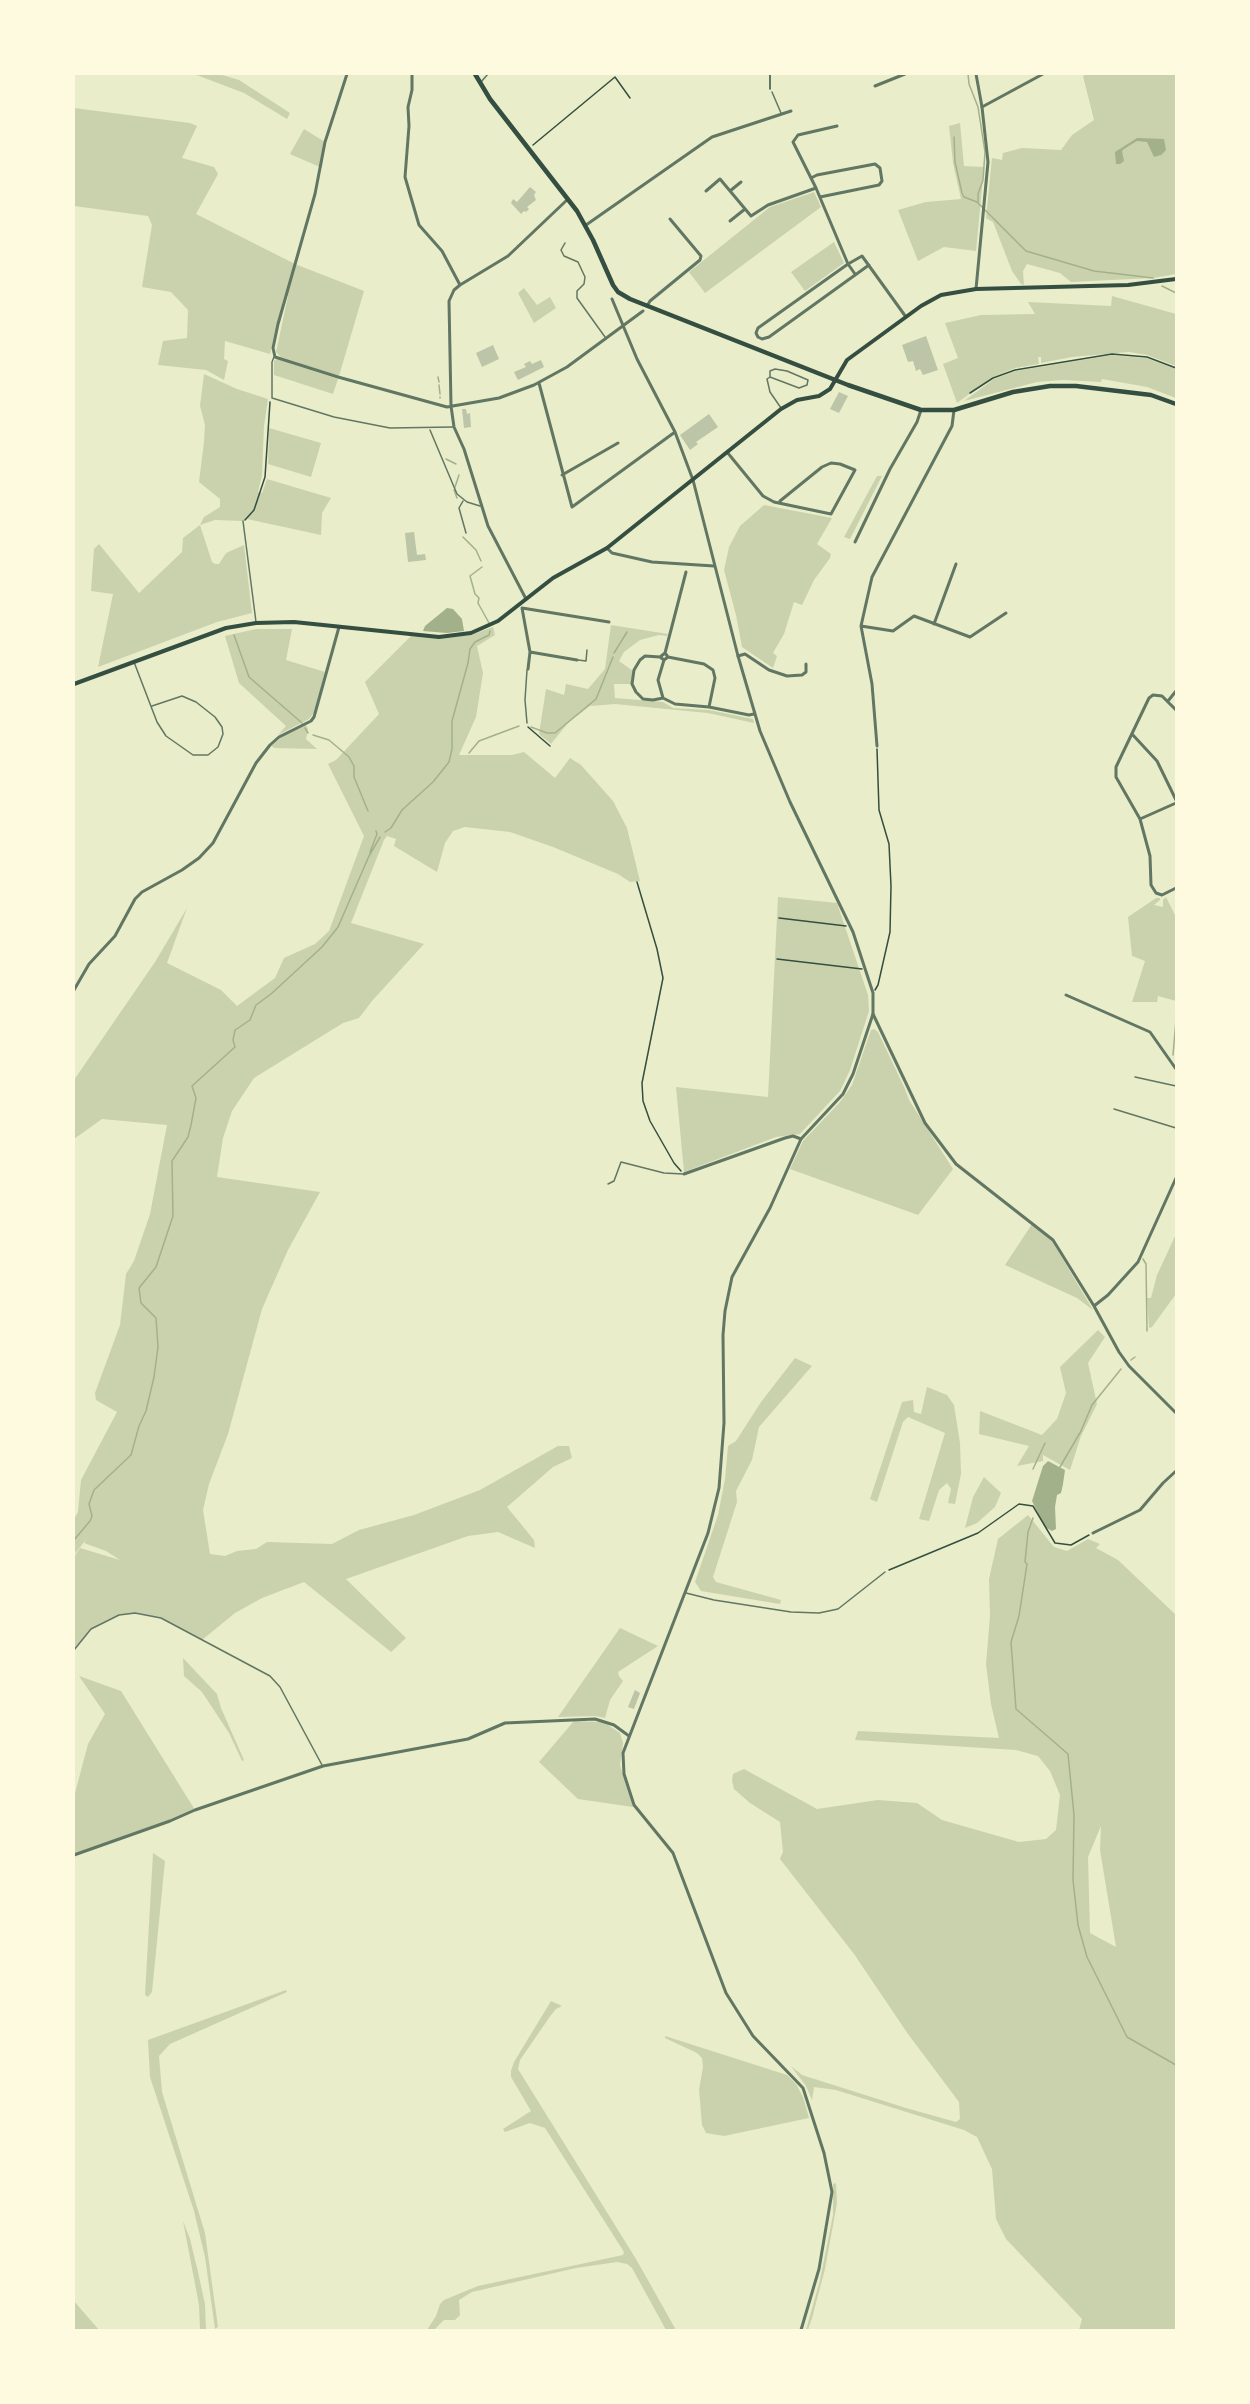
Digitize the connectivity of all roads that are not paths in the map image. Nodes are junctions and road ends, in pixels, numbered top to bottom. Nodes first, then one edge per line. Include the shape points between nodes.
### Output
1 (347, 74) edge
2 (412, 74) edge
3 (475, 74) edge
4 (488, 74) edge
5 (905, 74) edge
6 (976, 74) edge
7 (1043, 74) edge
8 (480, 83) junction
9 (875, 86) dead end
10 (772, 92) road end
11 (982, 107) junction
12 (791, 111) dead end
13 (782, 114) junction
14 (837, 126) dead end
15 (811, 178) junction
16 (741, 182) dead end
17 (816, 188) junction
18 (706, 191) dead end
19 (730, 191) junction
20 (820, 197) junction
21 (568, 199) junction
22 (745, 209) junction
23 (670, 219) dead end
24 (729, 221) dead end
25 (586, 225) junction
26 (565, 243) dead end
27 (848, 264) junction
28 (869, 265) junction
29 (855, 274) junction
30 (1176, 279) edge
31 (460, 285) junction
32 (976, 289) junction
33 (612, 299) dead end
34 (645, 309) junction
35 (906, 317) junction
36 (622, 327) junction
37 (606, 338) junction
38 (275, 357) junction
39 (770, 377) junction
40 (835, 379) junction
41 (539, 383) junction
42 (1176, 404) edge
43 (451, 406) junction
44 (781, 409) junction
45 (921, 410) junction
46 (954, 410) junction
47 (453, 427) junction
48 (430, 429) junction
49 (675, 432) junction
50 (618, 443) dead end
51 (726, 451) junction
52 (562, 475) junction
53 (693, 480) junction
54 (464, 500) junction
55 (780, 501) junction
56 (482, 506) junction
57 (243, 521) dead end
58 (466, 533) dead end
59 (855, 542) dead end
60 (608, 548) junction
61 (956, 564) dead end
62 (714, 566) junction
63 (686, 572) dead end
64 (526, 599) junction
65 (521, 606) junction
66 (1006, 613) dead end
67 (609, 622) dead end
68 (256, 623) junction
69 (934, 624) junction
70 (861, 626) junction
71 (339, 627) junction
72 (587, 650) dead end
73 (530, 652) junction
74 (665, 653) junction
75 (738, 656) junction
76 (668, 657) junction
77 (662, 658) junction
78 (577, 660) joint
79 (134, 662) junction
80 (806, 664) dead end
81 (528, 669) joint
82 (74, 684) edge
83 (1176, 692) edge
84 (663, 698) junction
85 (1168, 701) junction
86 (152, 706) junction
87 (709, 707) junction
88 (1176, 710) edge
89 (754, 714) junction
90 (527, 723) road end
91 (1132, 734) junction
92 (878, 747) road end
93 (1176, 801) edge
94 (1140, 819) junction
95 (1176, 888) edge
96 (74, 990) edge
97 (1066, 995) dead end
98 (873, 1014) junction
99 (1176, 1069) edge
100 (1136, 1077) dead end
101 (1176, 1086) edge
102 (1114, 1109) dead end
103 (1176, 1128) edge
104 (801, 1139) junction
105 (684, 1174) joint
106 (1176, 1178) edge
107 (608, 1184) dead end
108 (1094, 1306) junction
109 (1176, 1413) edge
110 (1176, 1471) edge
111 (1093, 1533) road end
112 (885, 1572) road end
113 (686, 1593) junction
114 (74, 1650) edge
115 (629, 1736) junction
116 (323, 1766) junction
117 (74, 1855) edge
118 (801, 2331) edge

1 - 38 street via 325,142 315,194 278,324
2 - 31 street via 405,177 419,225 442,251
3 - 8 main road
4 - 8 lane
5 - 9 street
6 - 11 street
7 - 11 street
8 - 21 main road
10 - 13 lane
11 - 32 street via 988,162
12 - 13 street
13 - 25 street via 712,136
14 - 15 street via 798,135 793,142
15 - 17 street
15 - 20 street via 875,164 880,168 879,186
16 - 19 street
17 - 20 street
17 - 22 street via 768,205 751,216
18 - 19 street via 720,179
19 - 22 street
20 - 27 street
21 - 25 main road
21 - 31 street via 508,256
22 - 24 street
23 - 34 street via 701,256 700,260
25 - 34 main road via 612,285
26 - 37 lane via 561,250 564,256 578,262 585,277 577,298
27 - 28 street via 860,256
27 - 29 street
27 - 29 street via 758,328 758,337 769,337
28 - 29 street
28 - 35 street
30 - 32 main road via 1128,285
31 - 43 street via 451,295 448,310
32 - 35 main road via 941,295
33 - 36 street
34 - 36 street
34 - 40 main road
35 - 40 main road via 847,360
36 - 37 street
36 - 49 street
37 - 41 street
38 - 43 street
38 - 48 lane via 272,398 367,424
39 - 39 lane via 770,371 775,369 805,377 807,385 799,388
39 - 44 lane via 766,379 770,392
40 - 44 main road via 830,389 819,396 797,400
40 - 45 main road
41 - 43 street via 499,398
41 - 52 street
42 - 46 main road via 1151,395 1050,386 1013,392
43 - 47 street
44 - 51 main road
45 - 46 main road
45 - 59 street
46 - 70 street via 952,426 872,577
47 - 48 lane
47 - 56 street
48 - 54 lane via 457,494
49 - 52 street via 572,507
49 - 53 street
50 - 52 street
51 - 53 main road
51 - 55 street via 763,496
53 - 60 main road
53 - 62 street
54 - 56 lane
54 - 58 lane via 459,508
55 - 55 street via 831,514 855,470 831,463
56 - 64 street via 494,539
57 - 68 lane
60 - 62 street via 612,553 652,562
60 - 64 main road via 553,578
61 - 69 street
62 - 75 street
63 - 74 street
64 - 65 main road
65 - 67 street
65 - 71 main road via 471,633 439,637
65 - 73 street
66 - 69 street via 970,637
68 - 71 main road
68 - 79 main road via 226,628
69 - 70 street via 914,616 893,631
70 - 92 street
71 - 96 street via 314,717 270,745 256,763 213,843 191,864 135,899 115,936 89,964
72 - 78 lane via 586,661
73 - 78 street
73 - 81 street
74 - 76 street
74 - 77 street
75 - 80 street via 745,654 769,670 787,676 802,675
75 - 89 street
76 - 77 street
76 - 87 street via 704,664 713,670
77 - 84 street via 658,680
77 - 84 street via 645,656 640,660 632,684 643,699
79 - 82 main road
79 - 86 lane
81 - 90 lane
83 - 85 street
84 - 87 street via 675,704
85 - 88 street
85 - 91 street via 1158,695 1149,698
86 - 86 lane via 161,731 186,752 203,756 218,747 222,727 196,702 182,696
87 - 89 street
89 - 98 street via 790,802 853,932 873,993
91 - 93 street via 1157,761
91 - 94 street via 1116,767 1116,777
93 - 94 street
94 - 95 street via 1150,856 1151,885 1158,895
97 - 99 street via 1150,1032
98 - 104 street via 843,1094
98 - 108 street via 925,1123 956,1164 1053,1240
100 - 101 lane
102 - 103 lane
104 - 105 street via 785,1138
104 - 113 street via 770,1208 732,1277 723,1335 721,1472 708,1533
105 - 107 lane via 621,1162 614,1180
106 - 108 street via 1138,1262
108 - 109 street via 1129,1366
110 - 111 street via 1140,1510
112 - 113 lane via 838,1609 819,1613
113 - 115 street
114 - 116 lane via 91,1629 119,1615 135,1613 161,1618 270,1676 280,1687
115 - 116 street via 606,1721 595,1719 505,1723 468,1739
115 - 118 street via 622,1762 634,1805 673,1854 721,1983 741,2019 803,2088 824,2154 832,2192 819,2269
116 - 117 street

